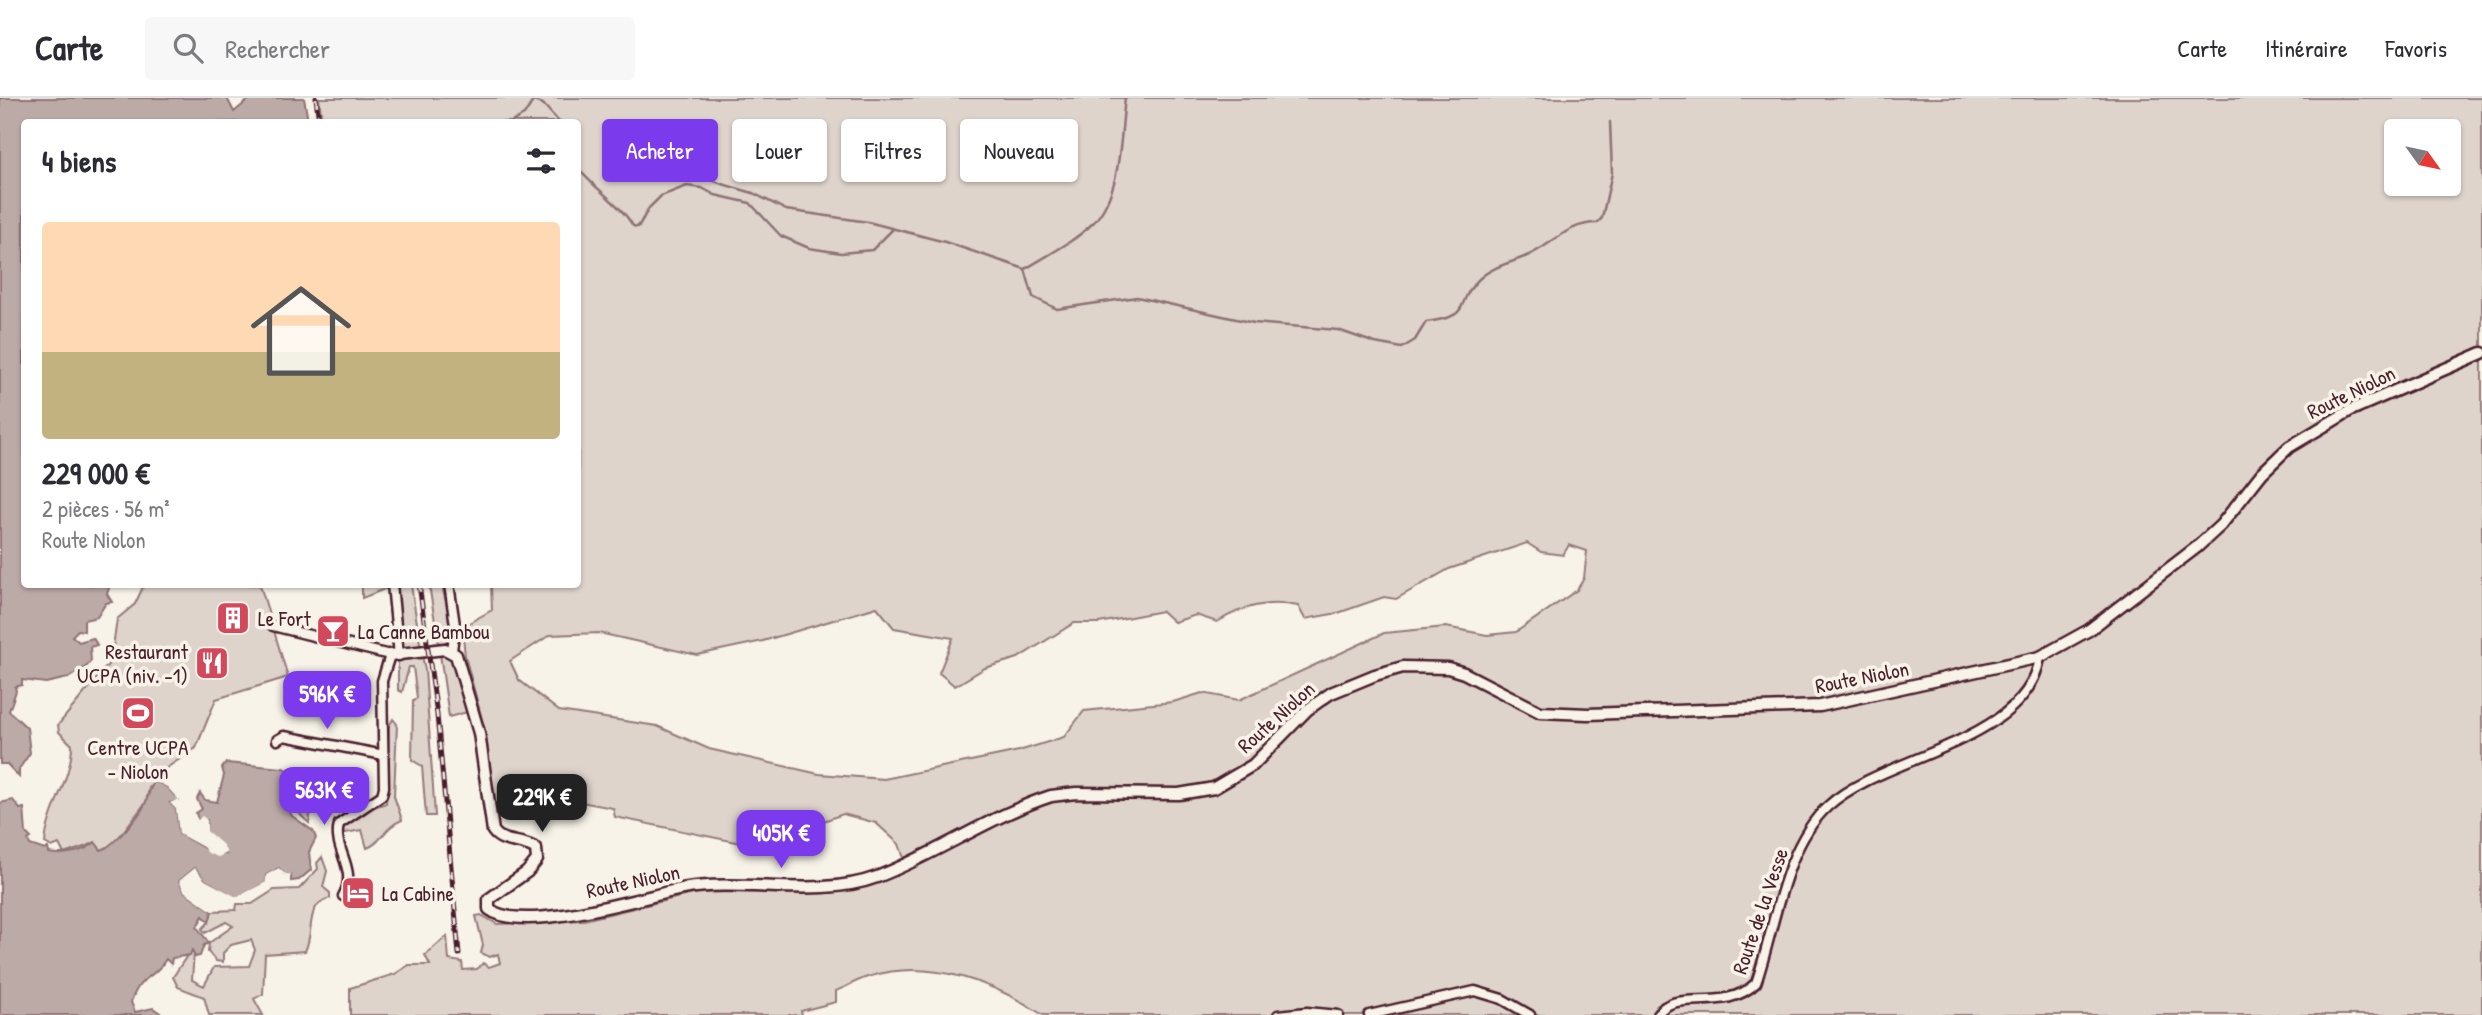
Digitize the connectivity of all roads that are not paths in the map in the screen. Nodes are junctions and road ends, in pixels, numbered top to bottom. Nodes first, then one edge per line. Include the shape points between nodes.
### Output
1 (2482, 353) edge
2 (392, 588) edge
3 (450, 588) edge
4 (273, 626) dead end
5 (452, 651) junction
6 (394, 656) junction
7 (2040, 657) junction
8 (277, 740) dead end
9 (384, 755) junction
10 (343, 896) dead end
11 (1278, 1015) edge
12 (1338, 1015) edge
13 (1369, 1015) edge
14 (1530, 1015) edge
15 (1657, 1015) edge

1 - 7 street, Route Niolon via 2351,410 2289,447 2197,547 2089,630
2 - 6 street
3 - 5 street via 455,625
4 - 6 street
5 - 6 street
5 - 7 street, Route Niolon via 479,733 493,831 501,839 531,845 538,854 527,872 489,899 489,909 506,916 589,911 705,886 856,883 1051,796 1203,791 1226,783 1253,765 1307,710 1331,693 1403,667 1464,673 1539,712 1588,714 1820,706
6 - 9 street via 382,681
7 - 15 street, Route de la Vesse via 2031,686 2007,712 1855,787 1818,816 1793,863 1756,983 1746,998 1722,1007 1672,1004
8 - 9 street via 284,736
9 - 10 street via 384,787 375,800 347,816 338,827 350,875
11 - 12 street
13 - 14 street via 1475,991

